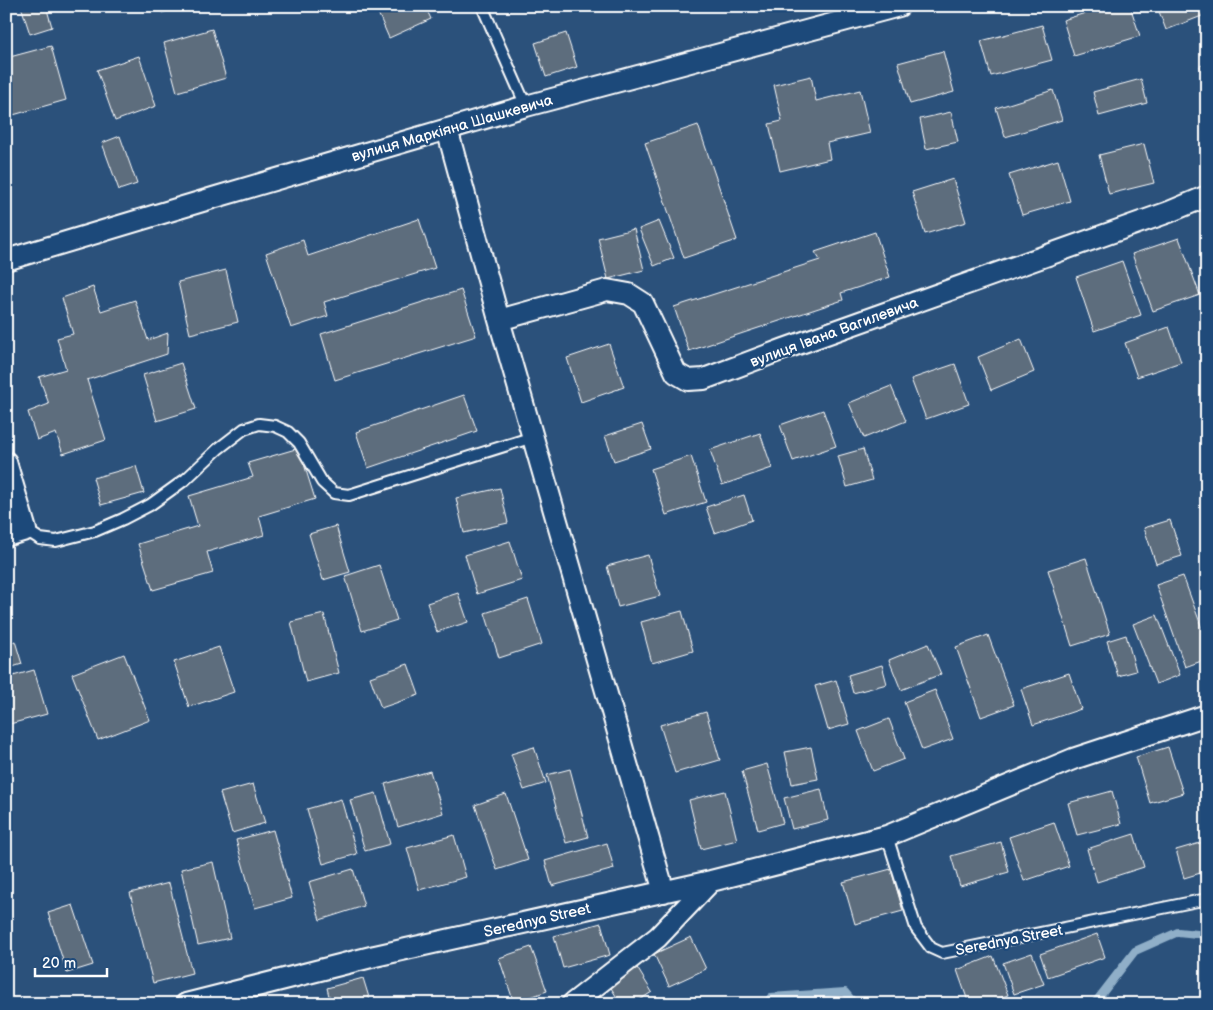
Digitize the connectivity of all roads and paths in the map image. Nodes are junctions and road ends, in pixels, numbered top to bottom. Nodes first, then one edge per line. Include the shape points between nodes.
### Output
1 (482, 6) edge
2 (900, 6) edge
3 (526, 106) junction
4 (447, 129) junction
5 (1207, 196) edge
6 (6, 260) edge
7 (499, 320) junction
8 (533, 437) junction
9 (6, 462) edge
10 (26, 530) junction
11 (6, 536) edge
12 (1207, 714) edge
13 (887, 836) junction
14 (711, 881) junction
15 (664, 892) junction
16 (1207, 899) edge
17 (186, 1004) edge
18 (572, 1004) edge

1 - 3 lane
2 - 3 street, вулиця Маркіяна Шашкевича
3 - 4 street, вулиця Маркіяна Шашкевича
4 - 6 street, вулиця Маркіяна Шашкевича
4 - 7 street
5 - 7 street, вулиця Івана Вагилевича via 704,379 688,380 676,374 643,303 629,294 608,290
7 - 8 street
8 - 10 lane via 349,495 334,494 322,482 299,443 288,432 259,424 244,429 186,479 150,505 123,519 56,541 40,539
8 - 15 street
9 - 10 street
10 - 11 street
12 - 13 street, Serednya Street via 1073,759
13 - 14 street, Serednya Street
13 - 16 lane, Serednya Street via 916,928 931,948 942,953
14 - 15 street, Serednya Street
14 - 18 street via 658,937
15 - 17 street, Serednya Street via 375,956

